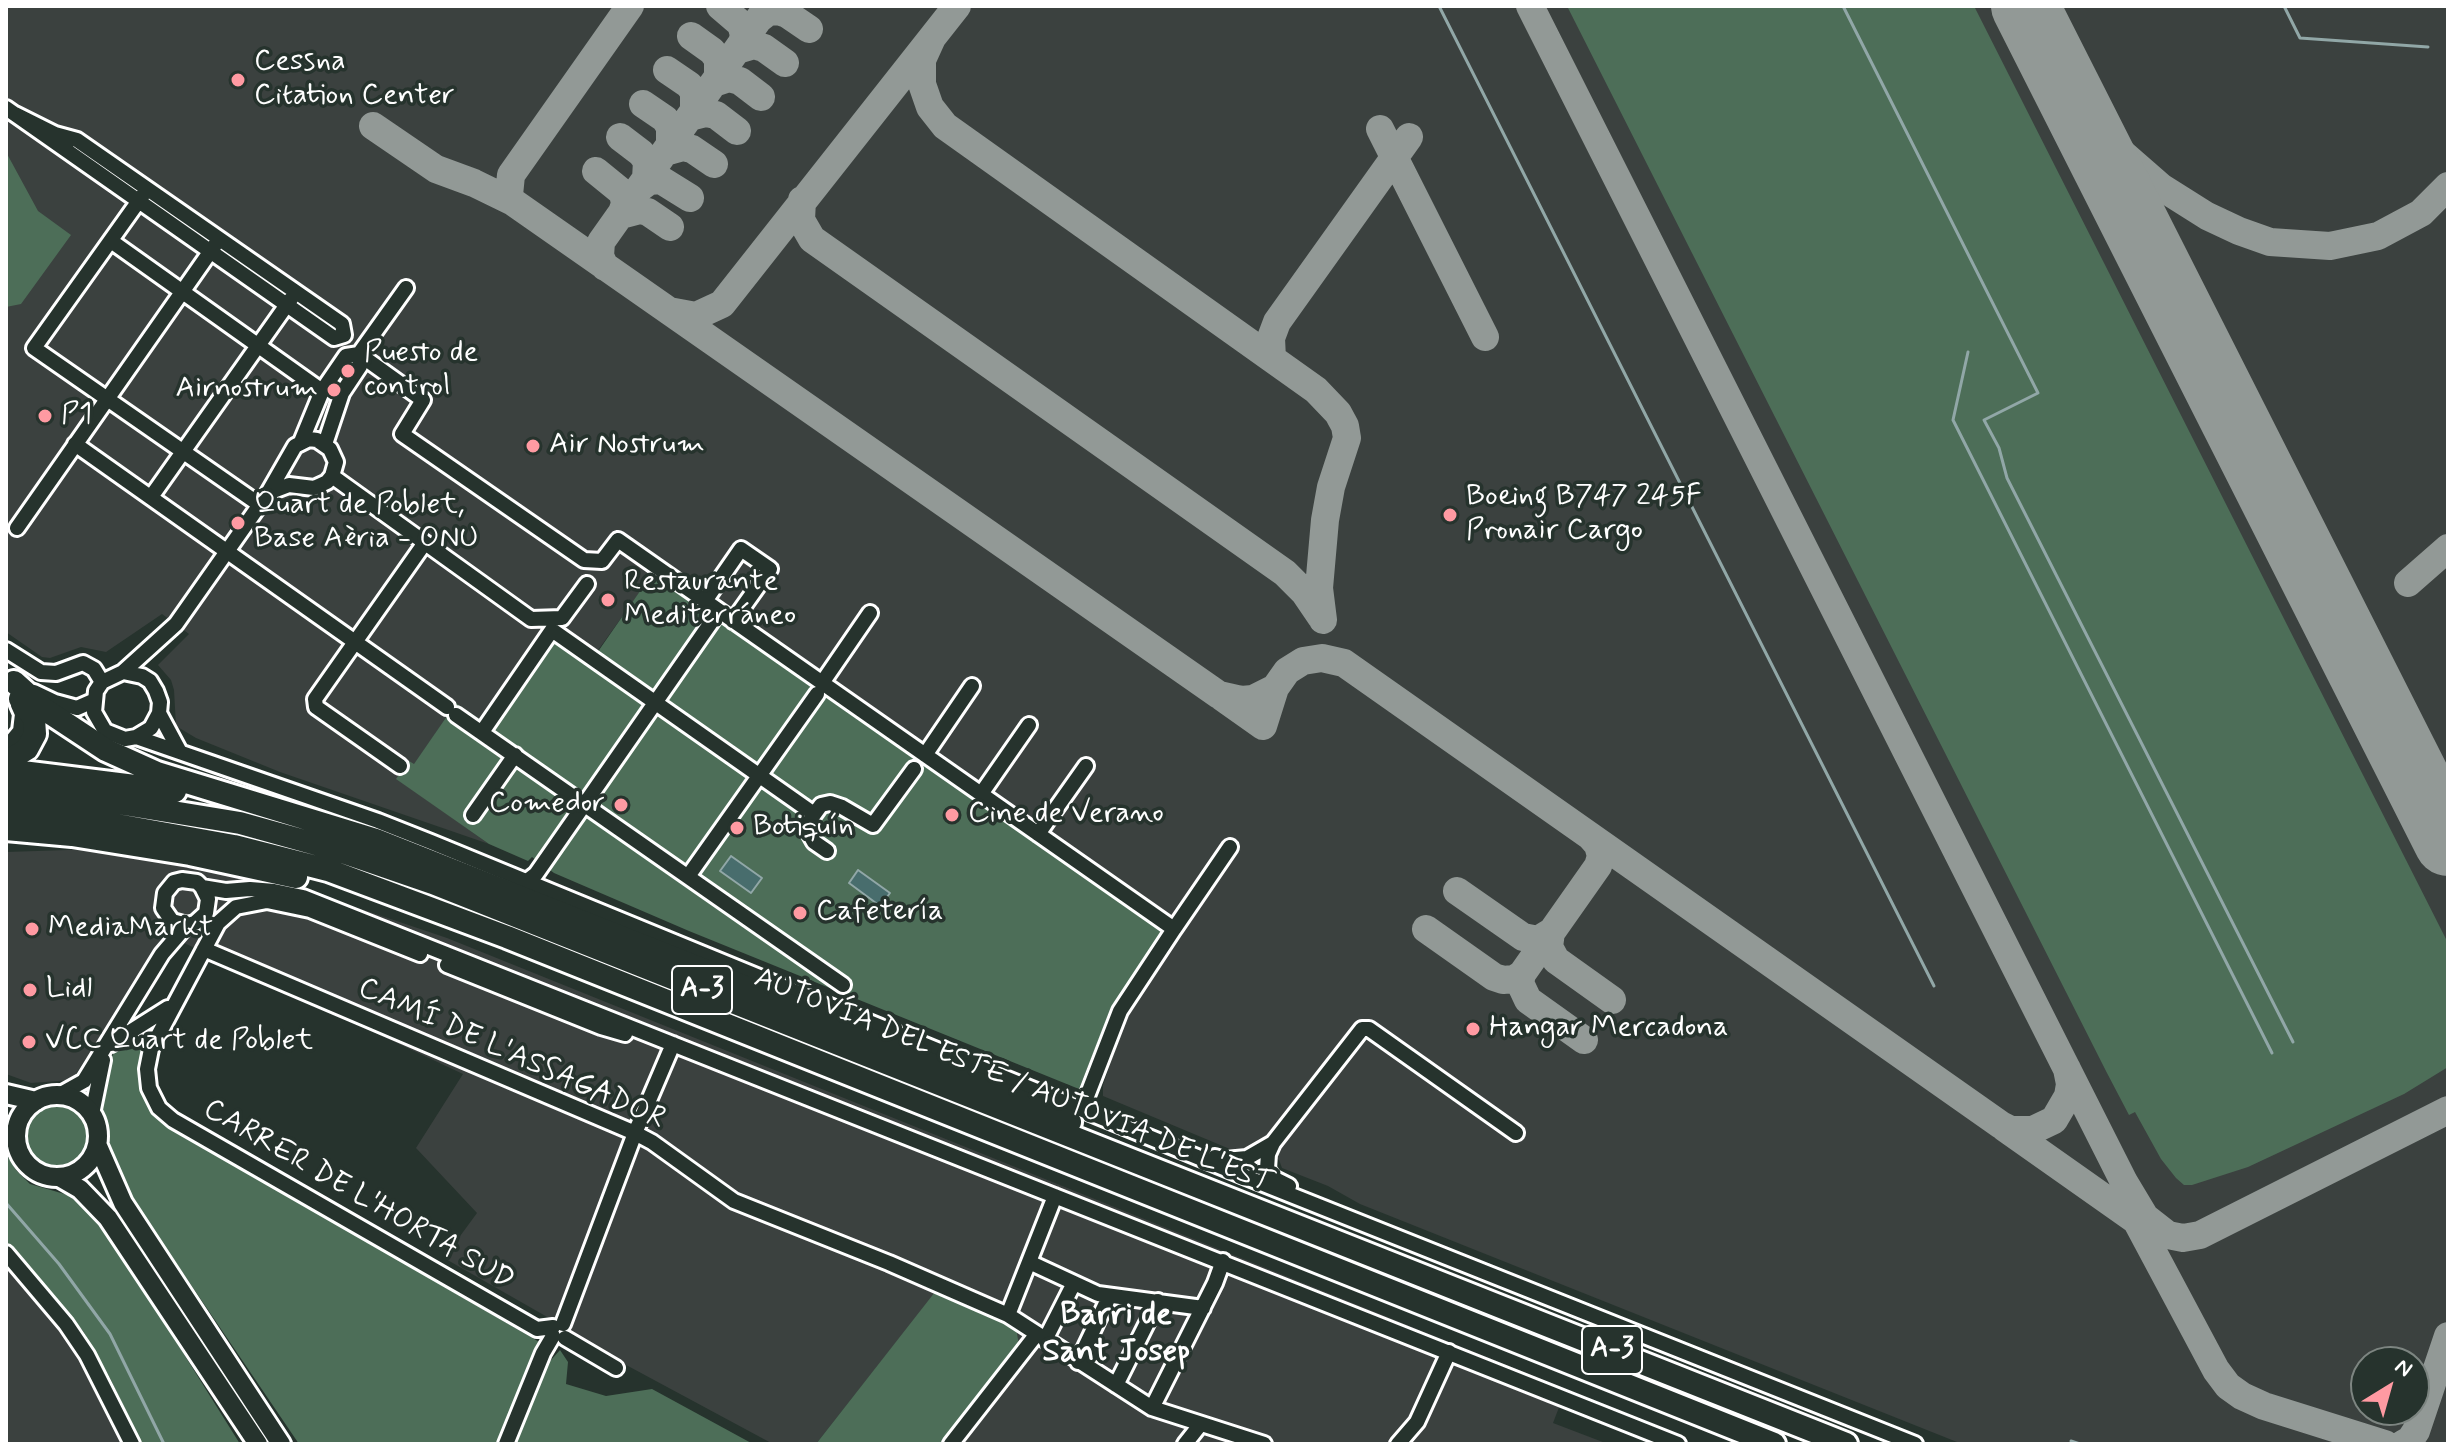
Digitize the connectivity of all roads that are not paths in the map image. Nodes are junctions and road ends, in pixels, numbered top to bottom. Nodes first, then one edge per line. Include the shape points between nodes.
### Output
1 (11, 111) edge
2 (73, 146) junction
3 (148, 189) junction
4 (139, 201) junction
5 (220, 239) junction
6 (111, 241) junction
7 (210, 252) junction
8 (406, 288) dead end
9 (182, 291) junction
10 (296, 292) junction
11 (287, 305) junction
12 (258, 345) junction
13 (359, 354) junction
14 (325, 387) junction
15 (342, 393) junction
16 (106, 398) junction
17 (301, 442) junction
18 (75, 444) junction
19 (325, 444) junction
20 (183, 451) junction
21 (288, 458) junction
22 (332, 476) junction
23 (299, 485) junction
24 (151, 497) junction
25 (264, 499) junction
26 (17, 528) dead end
27 (424, 544) junction
28 (227, 550) junction
29 (587, 584) dead end
30 (705, 601) junction
31 (719, 611) junction
32 (870, 613) dead end
33 (733, 621) junction
34 (355, 642) junction
35 (154, 645) junction
36 (6, 650) edge
37 (123, 672) junction
38 (150, 681) junction
39 (102, 682) junction
40 (8, 684) edge
41 (972, 686) dead end
42 (819, 688) junction
43 (93, 701) junction
44 (655, 702) junction
45 (159, 713) junction
46 (1029, 725) dead end
47 (482, 732) junction
48 (136, 737) junction
49 (6, 748) edge
50 (180, 752) junction
51 (515, 755) junction
52 (925, 755) junction
53 (6, 762) edge
54 (400, 766) dead end
55 (1086, 766) dead end
56 (914, 769) dead end
57 (6, 770) edge
58 (760, 776) junction
59 (6, 791) edge
60 (981, 794) junction
61 (585, 803) junction
62 (282, 812) junction
63 (6, 813) edge
64 (814, 814) junction
65 (473, 815) dead end
66 (6, 829) edge
67 (1038, 834) junction
68 (6, 839) edge
69 (87, 839) junction
70 (431, 842) junction
71 (1230, 847) dead end
72 (827, 851) dead end
73 (543, 865) junction
74 (689, 875) junction
75 (527, 881) junction
76 (202, 887) junction
77 (274, 891) junction
78 (208, 906) junction
79 (167, 915) junction
80 (187, 925) junction
81 (1174, 929) junction
82 (649, 931) junction
83 (204, 949) junction
84 (162, 954) junction
85 (582, 968) junction
86 (843, 985) dead end
87 (173, 1005) junction
88 (649, 1034) junction
89 (113, 1039) junction
90 (673, 1044) junction
91 (6, 1094) edge
92 (59, 1095) junction
93 (36, 1101) junction
94 (1082, 1109) junction
95 (92, 1114) junction
96 (11, 1124) edge
97 (635, 1133) junction
98 (1516, 1133) dead end
99 (1145, 1135) junction
100 (98, 1146) junction
101 (1271, 1148) junction
102 (1241, 1175) junction
103 (61, 1178) junction
104 (1055, 1196) junction
105 (1330, 1211) junction
106 (7, 1254) edge
107 (1379, 1257) junction
108 (1223, 1261) junction
109 (1029, 1262) junction
110 (1074, 1283) junction
111 (1109, 1297) junction
112 (1158, 1301) junction
113 (1203, 1308) junction
114 (1008, 1315) junction
115 (557, 1333) junction
116 (1040, 1337) junction
117 (1449, 1352) junction
118 (1078, 1362) junction
119 (616, 1368) dead end
120 (1116, 1385) junction
121 (1152, 1408) junction
122 (1200, 1425) junction
123 (132, 1444) edge
124 (258, 1444) edge
125 (281, 1444) edge
126 (506, 1444) edge
127 (951, 1444) edge
128 (1185, 1444) edge
129 (1264, 1444) edge
130 (1398, 1444) edge
131 (1678, 1444) edge
132 (1774, 1444) edge
133 (1846, 1444) edge
134 (1915, 1444) edge

1 - 2 street
2 - 3 street
2 - 4 street
3 - 4 street
3 - 5 street
4 - 6 street
4 - 7 street
5 - 7 street
5 - 10 street
6 - 9 street
6 - 16 street via 34,348
7 - 9 street
7 - 11 street
8 - 13 street
9 - 12 street
9 - 16 street
10 - 11 street
10 - 11 street via 342,324 344,335 334,338
11 - 12 street
12 - 14 street
12 - 20 street
13 - 14 street via 346,356
13 - 15 street via 360,366
13 - 30 street via 423,400 402,434 584,560 602,561 618,540
14 - 15 street
14 - 17 street
15 - 19 street
16 - 18 street
16 - 20 street
17 - 19 street
17 - 21 street
18 - 24 street
18 - 26 street
19 - 22 street via 336,462
20 - 24 street
20 - 25 street
21 - 23 street via 289,473
21 - 25 street
22 - 23 street via 314,488
22 - 27 street
23 - 25 street
24 - 28 street
25 - 28 street
27 - 29 street via 531,619 562,618
27 - 34 street
28 - 34 street
28 - 35 street via 176,624
30 - 31 street
30 - 33 street via 741,549 770,569
31 - 33 street
31 - 44 street
32 - 42 street
33 - 42 street
34 - 47 street
34 - 54 street via 315,699 316,707
35 - 37 street
35 - 38 street via 147,661
36 - 39 street via 41,672 56,673 83,663
37 - 38 street
37 - 39 street
38 - 45 street
39 - 43 street
40 - 43 street via 67,707
40 - 49 street via 22,723
40 - 53 highway via 31,711 35,727 32,743
40 - 62 highway via 106,750 157,773
41 - 52 street
42 - 52 street
42 - 58 street
43 - 48 street via 105,731
44 - 47 street via 552,630
44 - 58 street
44 - 61 street
45 - 48 street via 151,728
45 - 50 street
46 - 60 street
47 - 51 street
48 - 50 street
50 - 70 street
51 - 61 street
51 - 65 street
52 - 60 street
55 - 67 street
56 - 64 street via 873,825 830,803
57 - 62 highway via 151,786
58 - 64 street
58 - 74 street
59 - 107 highway, AUTOVÍA DEL ESTE / AUTOVIA DE L'EST / A-3 via 81,797 240,823 337,850 497,908
60 - 67 street
61 - 73 street
61 - 74 street
62 - 107 highway via 376,840 702,969 1351,1238
63 - 85 highway, AUTOVÍA DEL ESTE / AUTOVIA DE L'EST / A-3 via 78,818 218,843 328,870
64 - 72 street via 809,833
66 - 69 highway
67 - 81 street
68 - 69 highway
69 - 85 highway via 296,877
70 - 73 street via 464,846 525,871
70 - 75 street
71 - 81 street
73 - 75 street
73 - 82 street via 549,882
74 - 86 street
75 - 82 street
76 - 77 street
76 - 78 street
76 - 79 street via 189,880 174,882 163,900
77 - 78 street via 242,894
77 - 88 street via 303,897
78 - 80 street via 201,919
79 - 80 street
79 - 84 street
80 - 84 street
81 - 94 street via 1120,1011
82 - 94 street
83 - 87 street
83 - 88 street via 218,923 236,907 267,901 310,910 601,1027 639,1038
83 - 97 street, CAMÍ DE L'ASSAGADOR
84 - 89 street
85 - 132 highway, AUTOVÍA DEL ESTE / AUTOVIA DE L'EST / A-3
87 - 89 street
87 - 115 street, CARRER DE L'HORTA SUD via 147,1069 159,1108 173,1120 537,1329
88 - 90 street
89 - 92 street via 84,1081
89 - 95 street via 98,1076
90 - 97 street
90 - 104 street
91 - 93 main road
92 - 93 main road
92 - 95 main road via 84,1104
93 - 96 main road
94 - 99 street
95 - 100 main road
96 - 103 main road via 27,1165
97 - 114 street, CAMÍ DE L'ASSAGADOR via 734,1201
97 - 115 street
98 - 101 street via 1362,1029
99 - 101 street via 1225,1160
99 - 102 street
100 - 103 main road via 85,1168
100 - 125 main road via 123,1203
101 - 102 street
101 - 105 street via 1267,1169 1273,1178
102 - 105 street
103 - 124 main road via 108,1218
104 - 108 street
104 - 109 street
105 - 134 street
106 - 123 street via 87,1355
107 - 133 highway, AUTOVÍA DEL ESTE / AUTOVIA DE L'EST / A-3
108 - 113 street
108 - 117 street
109 - 110 street
109 - 114 street
110 - 111 street
110 - 116 street
111 - 112 street
111 - 118 street
112 - 113 street
112 - 120 street
113 - 121 street
114 - 116 street, CAMÍ DE L'ASSAGADOR
115 - 119 street
115 - 126 street
116 - 118 street, CAMÍ DE L'ASSAGADOR
116 - 127 street
117 - 130 street via 1417,1422
117 - 131 street
118 - 120 street, CAMÍ DE L'ASSAGADOR
120 - 121 street, CAMÍ DE L'ASSAGADOR
121 - 122 street, CAMÍ DE L'ASSAGADOR
122 - 128 street
122 - 129 street, CAMÍ DE L'ASSAGADOR

